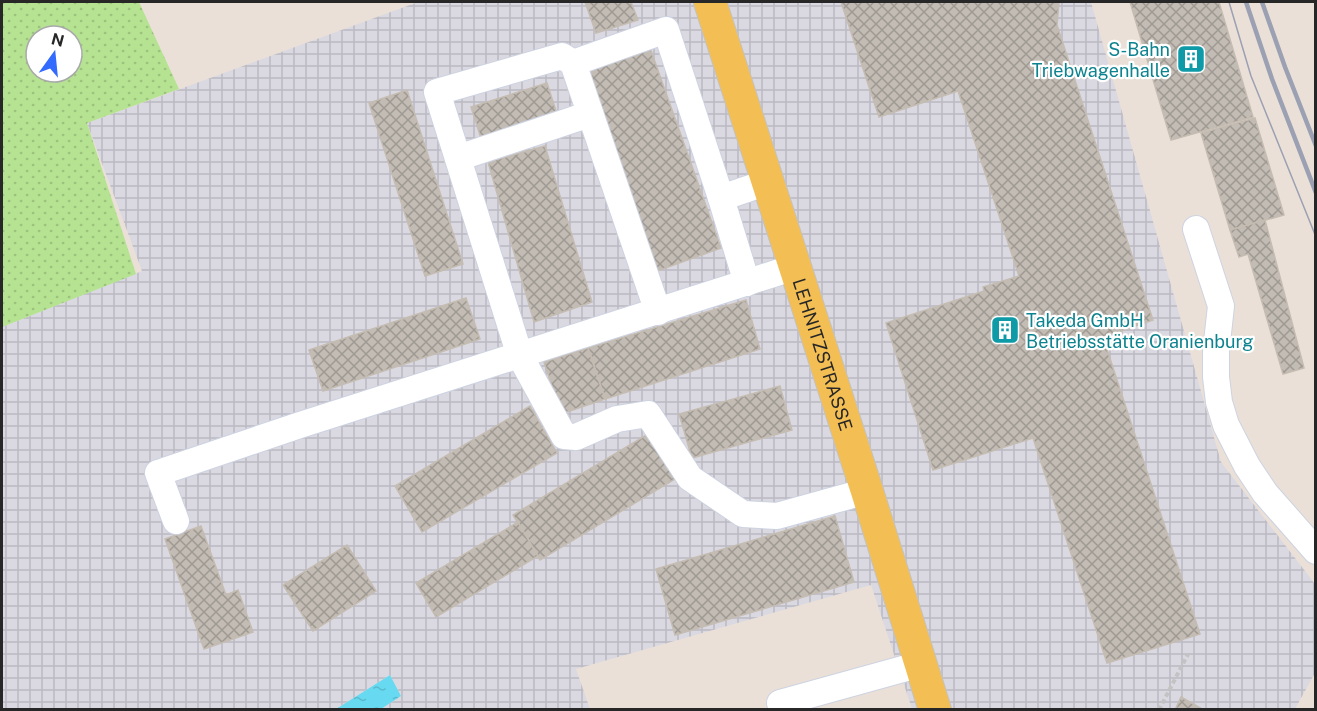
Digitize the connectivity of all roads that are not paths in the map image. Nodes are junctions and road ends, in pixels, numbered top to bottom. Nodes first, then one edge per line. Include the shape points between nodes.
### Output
1 (710, 2) edge
2 (573, 63) junction
3 (590, 114) junction
4 (458, 158) junction
5 (768, 182) junction
6 (721, 198) junction
7 (1196, 229) dead end
8 (795, 267) junction
9 (747, 284) junction
10 (658, 312) junction
11 (520, 356) junction
12 (867, 491) junction
13 (176, 521) dead end
14 (1316, 551) edge
15 (921, 664) junction
16 (780, 704) dead end
17 (934, 710) edge

1 - 5 main road, LEHNITZSTRASSE
2 - 3 lane
2 - 4 lane via 562,56 437,92
2 - 6 lane via 666,30
3 - 4 lane
3 - 10 lane
4 - 11 lane
5 - 6 lane
5 - 8 main road, LEHNITZSTRASSE
6 - 9 lane
7 - 14 lane via 1221,306 1216,377 1226,425 1264,492
8 - 9 lane
8 - 12 main road, LEHNITZSTRASSE
9 - 10 lane
10 - 11 lane
11 - 12 lane via 564,436 576,437 617,419 648,414 690,478 743,514 777,516
11 - 13 lane via 158,472
12 - 15 main road, LEHNITZSTRASSE
15 - 16 lane
15 - 17 main road, LEHNITZSTRASSE

